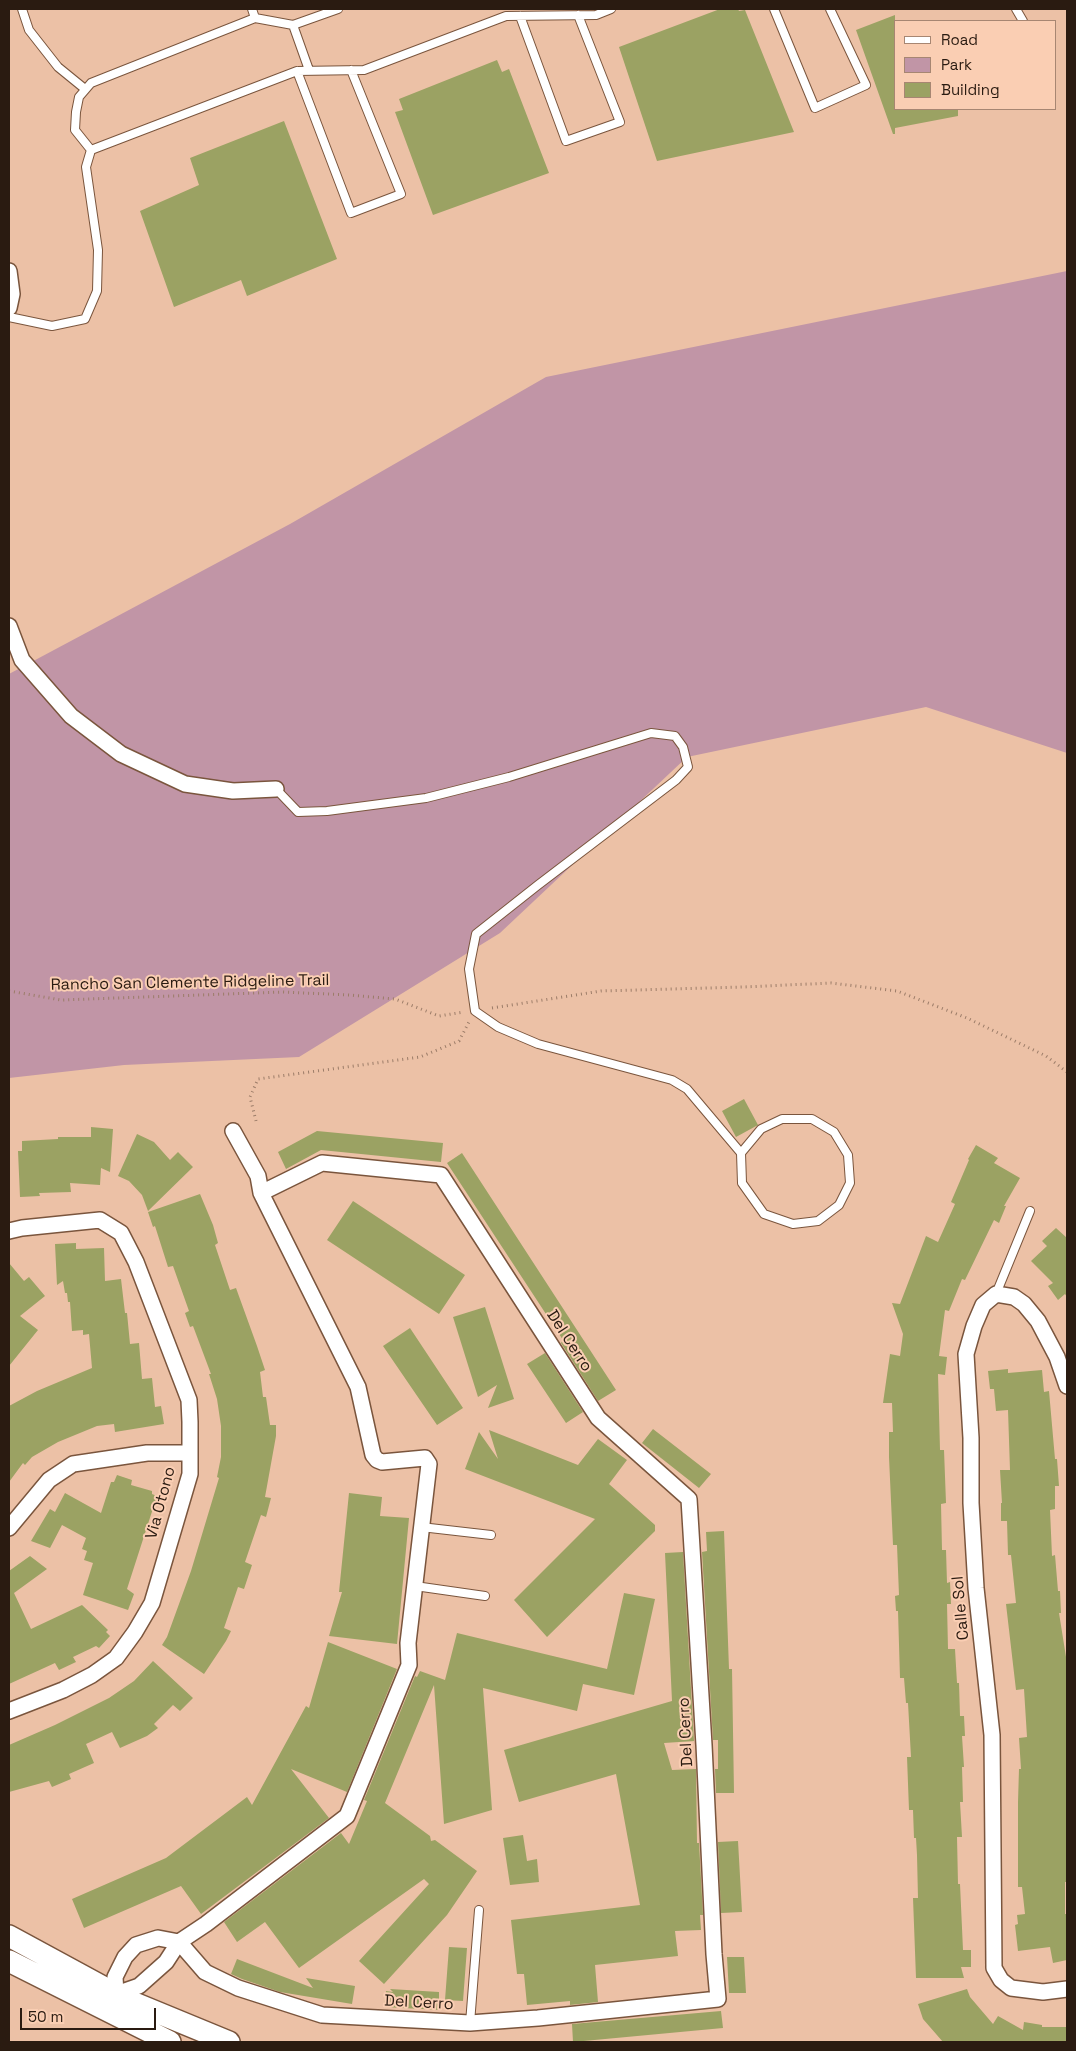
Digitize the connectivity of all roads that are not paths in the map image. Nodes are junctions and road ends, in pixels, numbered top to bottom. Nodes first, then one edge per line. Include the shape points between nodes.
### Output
1 (22, 9) edge
2 (252, 9) edge
3 (313, 9) edge
4 (338, 9) edge
5 (611, 9) edge
6 (774, 9) edge
7 (830, 9) edge
8 (1016, 9) edge
9 (578, 15) junction
10 (520, 16) junction
11 (316, 17) junction
12 (255, 18) junction
13 (1022, 20) edge
14 (294, 25) junction
15 (310, 70) junction
16 (351, 70) junction
17 (297, 71) junction
18 (85, 89) junction
19 (91, 150) junction
20 (9, 271) edge
21 (10, 299) edge
22 (9, 317) edge
23 (9, 626) edge
24 (276, 789) joint
25 (232, 1131) dead end
26 (741, 1153) junction
27 (262, 1194) junction
28 (1030, 1211) dead end
29 (9, 1231) edge
30 (996, 1294) junction
31 (1067, 1386) edge
32 (190, 1453) junction
33 (421, 1527) junction
34 (9, 1528) edge
35 (491, 1535) dead end
36 (415, 1586) junction
37 (486, 1596) dead end
38 (9, 1711) edge
39 (479, 1910) dead end
40 (9, 1936) edge
41 (179, 1942) junction
42 (9, 1961) edge
43 (1067, 1989) edge
44 (116, 1994) junction
45 (470, 2023) junction
46 (170, 2042) edge
47 (229, 2042) edge

1 - 18 lane via 29,30 58,67
2 - 12 lane
3 - 11 lane
4 - 11 lane
5 - 9 lane via 596,15
6 - 7 lane via 815,108 866,85
8 - 13 lane
9 - 10 lane
9 - 10 lane via 620,122 566,141
10 - 16 lane via 506,16 364,70
11 - 14 lane
12 - 14 lane
12 - 18 lane via 91,82
14 - 15 lane
15 - 16 lane
15 - 17 lane
16 - 17 lane via 401,194 351,213
17 - 19 lane
18 - 19 lane via 79,97 75,130
19 - 22 lane via 86,167 98,250 97,291 85,319 52,326
20 - 21 street
23 - 24 street via 22,660 71,716 121,754 185,784 233,790
24 - 26 lane via 298,812 426,798 509,777 651,733 676,736 683,747 688,767 676,780 476,934 469,969 475,1010 498,1027 538,1044 672,1080 687,1089
25 - 27 street via 258,1176
26 - 26 lane via 742,1183 764,1214 793,1224 818,1221 839,1205 850,1183 848,1155 834,1132 812,1119 782,1119 761,1129
27 - 33 street via 358,1387 373,1454 382,1462 425,1458 428,1461
27 - 45 street, Del Cerro via 322,1163 441,1175 598,1418 689,1499 718,1999
28 - 30 lane
29 - 32 street, Via Otono via 100,1220 121,1233 189,1400
30 - 31 street via 1014,1297 1038,1321 1058,1357
30 - 43 street, Calle Sol via 983,1305 966,1354 976,1588 992,1735 994,1968 1011,1988 1044,1992
32 - 34 street via 147,1452 73,1464 49,1480
32 - 38 street, Via Otono via 190,1474 152,1603 135,1632 116,1658 92,1675
33 - 35 lane
33 - 36 street
36 - 37 lane
36 - 41 street via 408,1643 409,1665 347,1816
39 - 45 lane
40 - 44 main road
41 - 44 street via 166,1962 139,1986
41 - 44 street via 158,1938 136,1945 115,1978
41 - 45 street, Del Cerro via 206,1972 238,1988 322,2015
42 - 46 main road
44 - 47 main road

